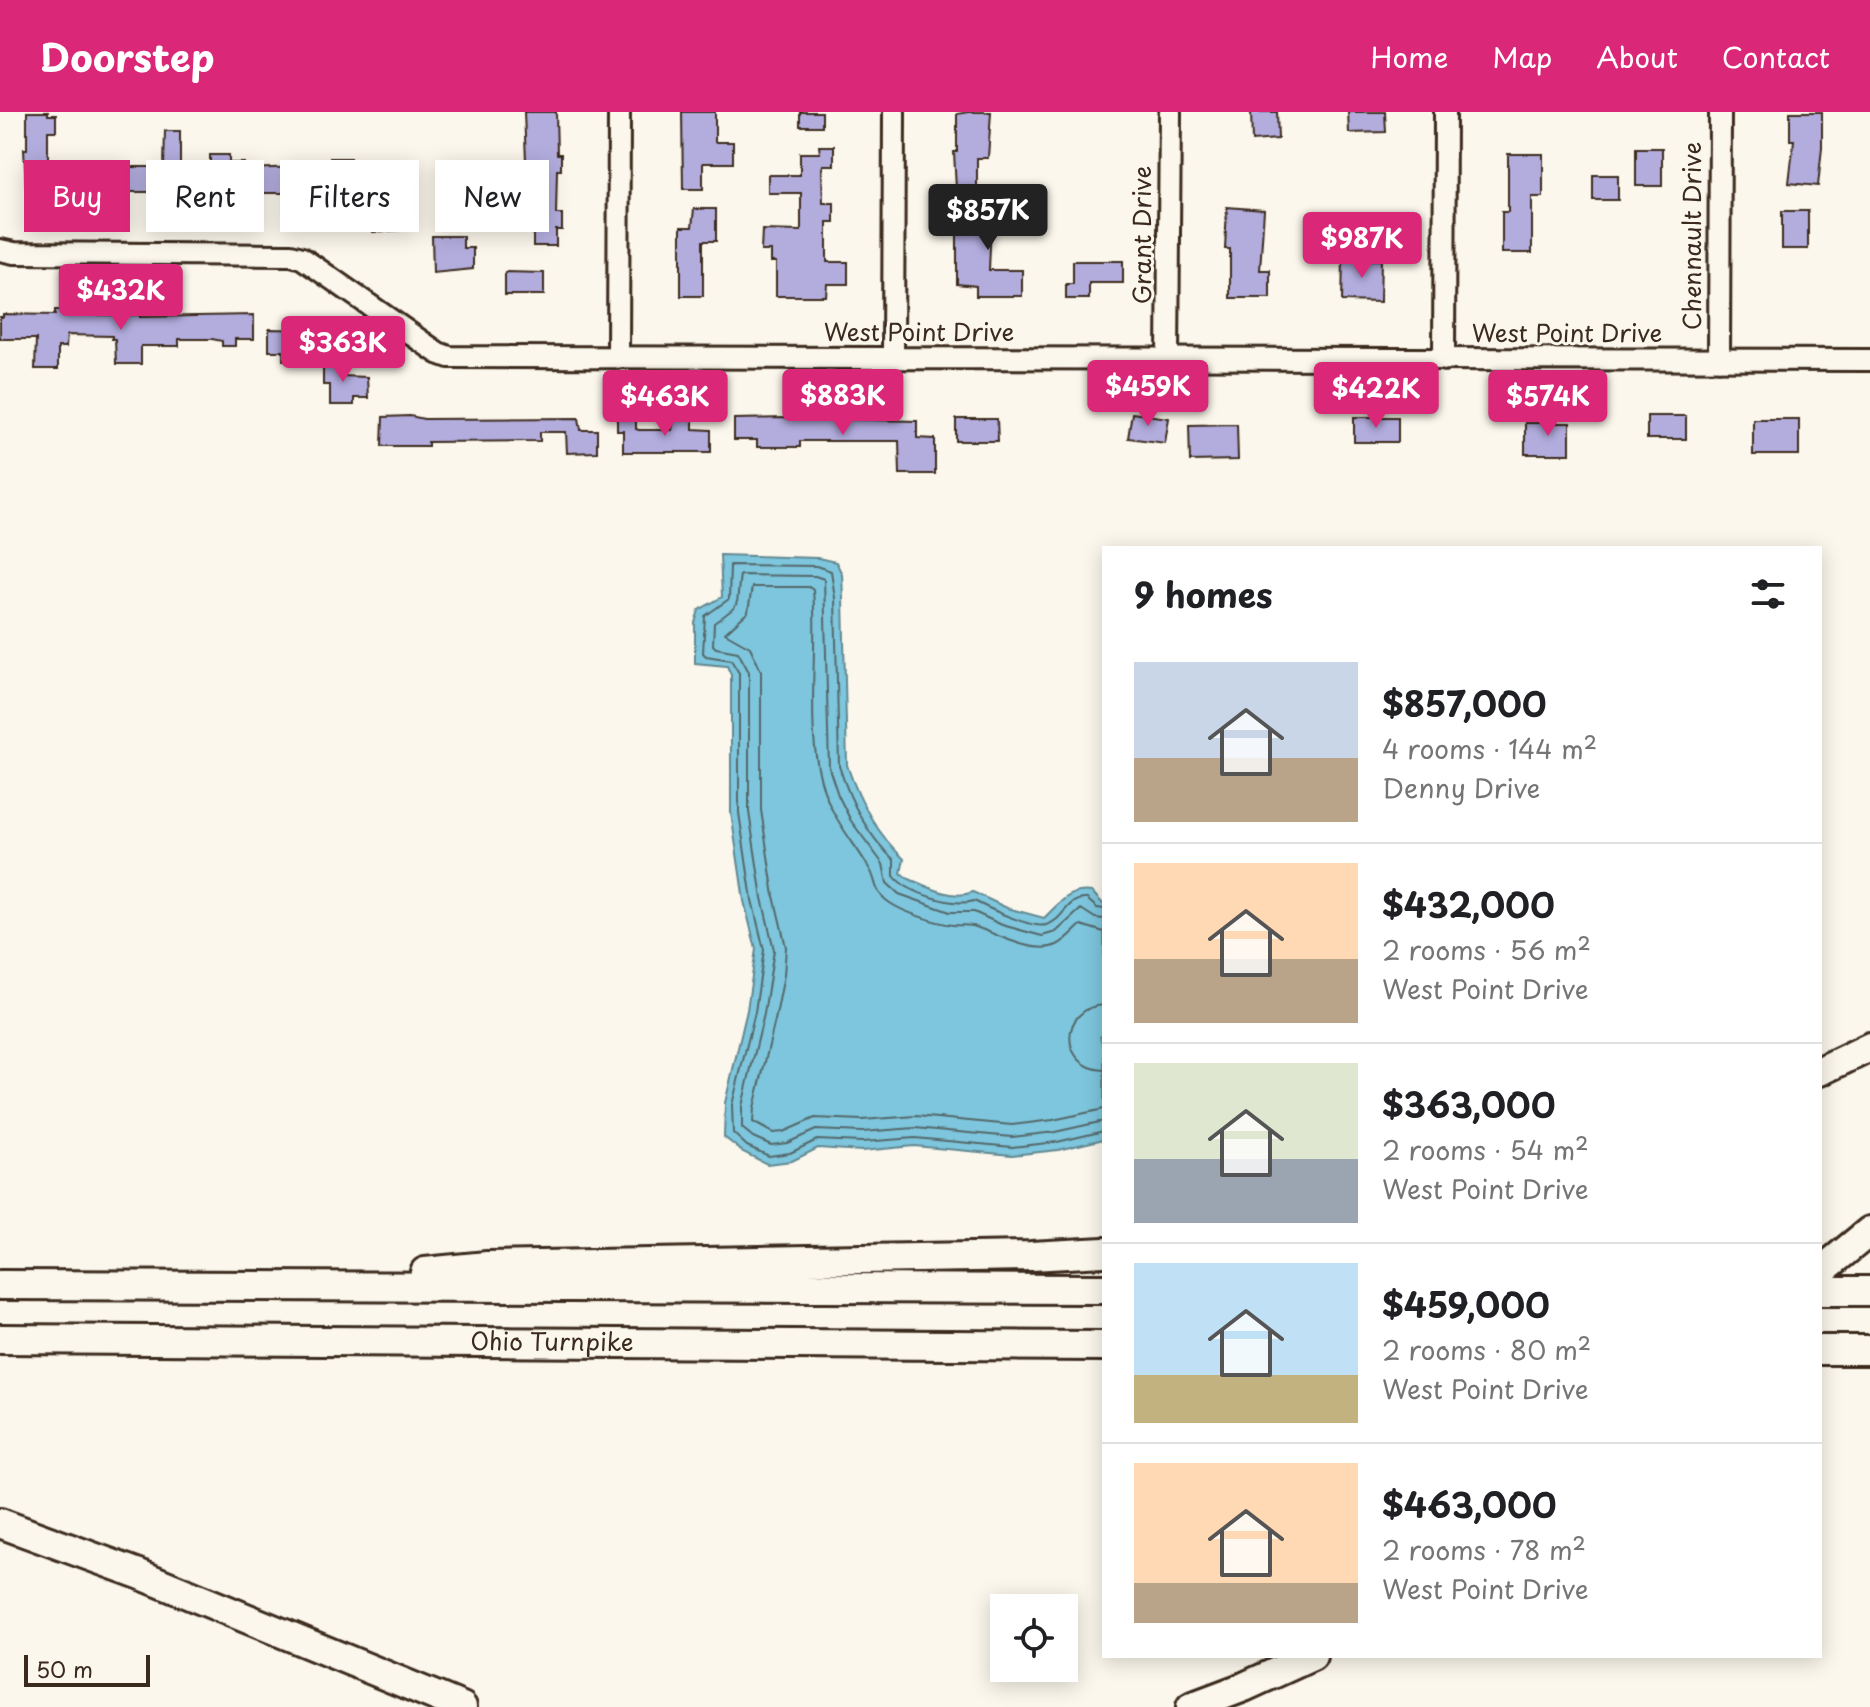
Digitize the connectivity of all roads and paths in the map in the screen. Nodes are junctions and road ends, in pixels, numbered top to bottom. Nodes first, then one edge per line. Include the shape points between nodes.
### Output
1 (619, 112) edge
2 (894, 112) edge
3 (1170, 112) edge
4 (1445, 112) edge
5 (1720, 112) edge
6 (0, 250) edge
7 (618, 358) junction
8 (893, 359) junction
9 (1168, 359) junction
10 (1444, 360) junction
11 (1719, 360) junction
12 (1870, 360) edge
13 (1870, 1047) edge
14 (1822, 1070) edge
15 (1869, 1232) edge
16 (1102, 1252) edge
17 (1822, 1270) edge
18 (0, 1285) edge
19 (266, 1288) junction
20 (1102, 1289) edge
21 (1822, 1291) edge
22 (1870, 1291) edge
23 (0, 1339) edge
24 (1102, 1346) edge
25 (1822, 1350) edge
26 (1870, 1350) edge
27 (0, 1523) edge
28 (1308, 1658) edge
29 (462, 1707) edge
30 (1191, 1707) edge

1 - 7 street
2 - 8 street
3 - 9 street, Grant Drive
4 - 10 street
5 - 11 street, Chennault Drive
6 - 7 street, West Point Drive via 291,255 449,357
7 - 8 street, West Point Drive
8 - 9 street, West Point Drive
9 - 10 street, West Point Drive
10 - 11 street, West Point Drive
11 - 12 street, West Point Drive
13 - 14 highway
15 - 17 highway
16 - 19 highway via 487,1266
18 - 19 highway
19 - 20 highway
21 - 22 highway
23 - 24 highway, Ohio Turnpike
25 - 26 highway
27 - 29 highway via 139,1574
28 - 30 highway

